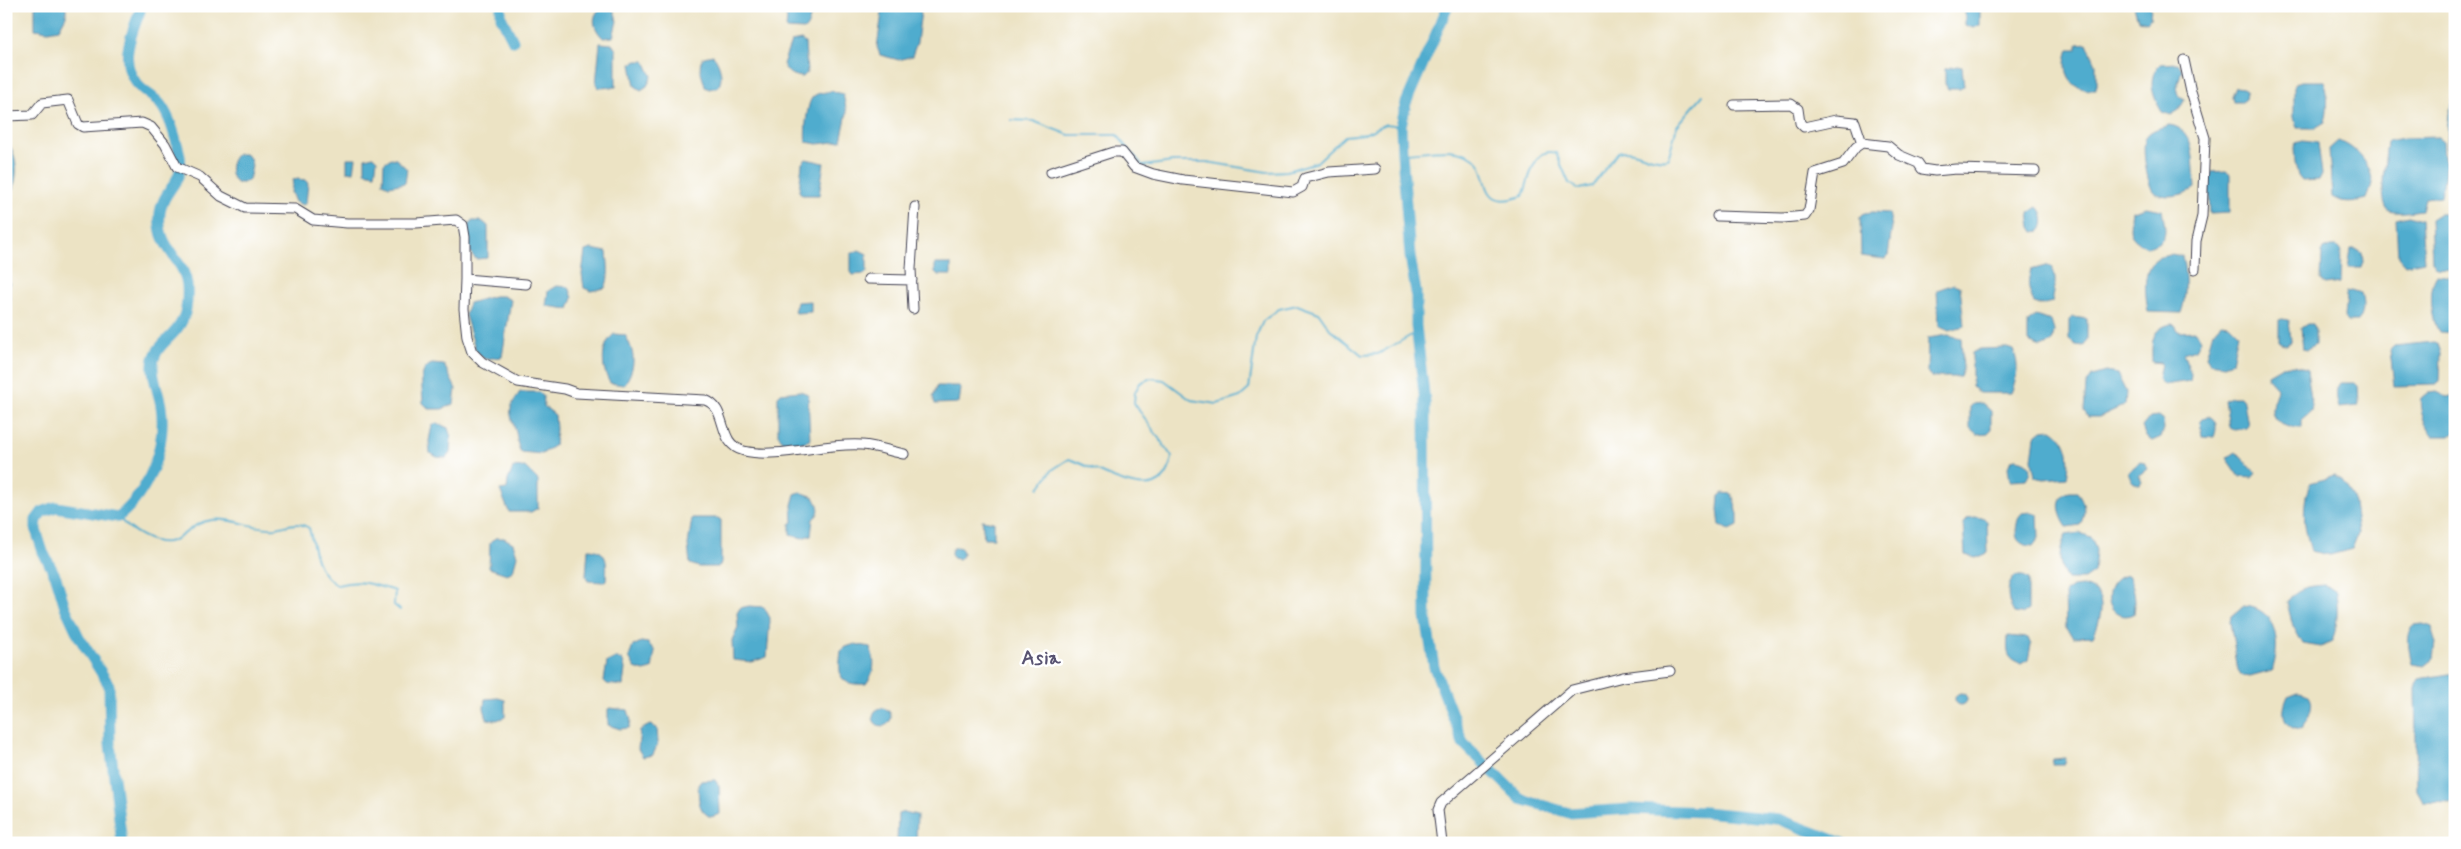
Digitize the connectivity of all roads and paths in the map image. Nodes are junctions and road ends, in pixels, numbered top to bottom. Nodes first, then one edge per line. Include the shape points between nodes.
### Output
1 (2184, 60) dead end
2 (1734, 105) dead end
3 (6, 116) edge
4 (1862, 143) junction
5 (1375, 169) dead end
6 (2035, 171) dead end
7 (1051, 172) dead end
8 (915, 206) dead end
9 (1717, 216) dead end
10 (2195, 269) dead end
11 (465, 279) junction
12 (868, 279) dead end
13 (912, 280) junction
14 (526, 284) dead end
15 (913, 309) dead end
16 (904, 454) dead end
17 (1670, 672) dead end
18 (1442, 843) edge

1 - 10 street via 2190,92 2205,138 2202,216 2196,241
2 - 4 street via 1791,104 1798,109 1801,126 1804,127 1836,120 1855,122
3 - 11 street via 32,115 45,102 68,100 78,124 83,127 142,123 165,144 177,166 200,177 221,196 245,208 295,209 313,220 357,223 456,220 463,225 465,237
4 - 6 street via 1888,146 1899,155 1918,162 1922,169
4 - 9 street via 1843,164 1815,173 1809,210 1805,216
5 - 7 street via 1329,172 1305,178 1302,187 1294,192 1153,174 1134,167 1122,152
8 - 13 street
11 - 14 street
11 - 16 street via 464,309 472,352 482,362 518,382 576,393 705,400 718,410 726,439 743,451 774,452 863,445
12 - 13 street
13 - 15 street
17 - 18 street via 1623,677 1572,690 1441,803 1438,810

